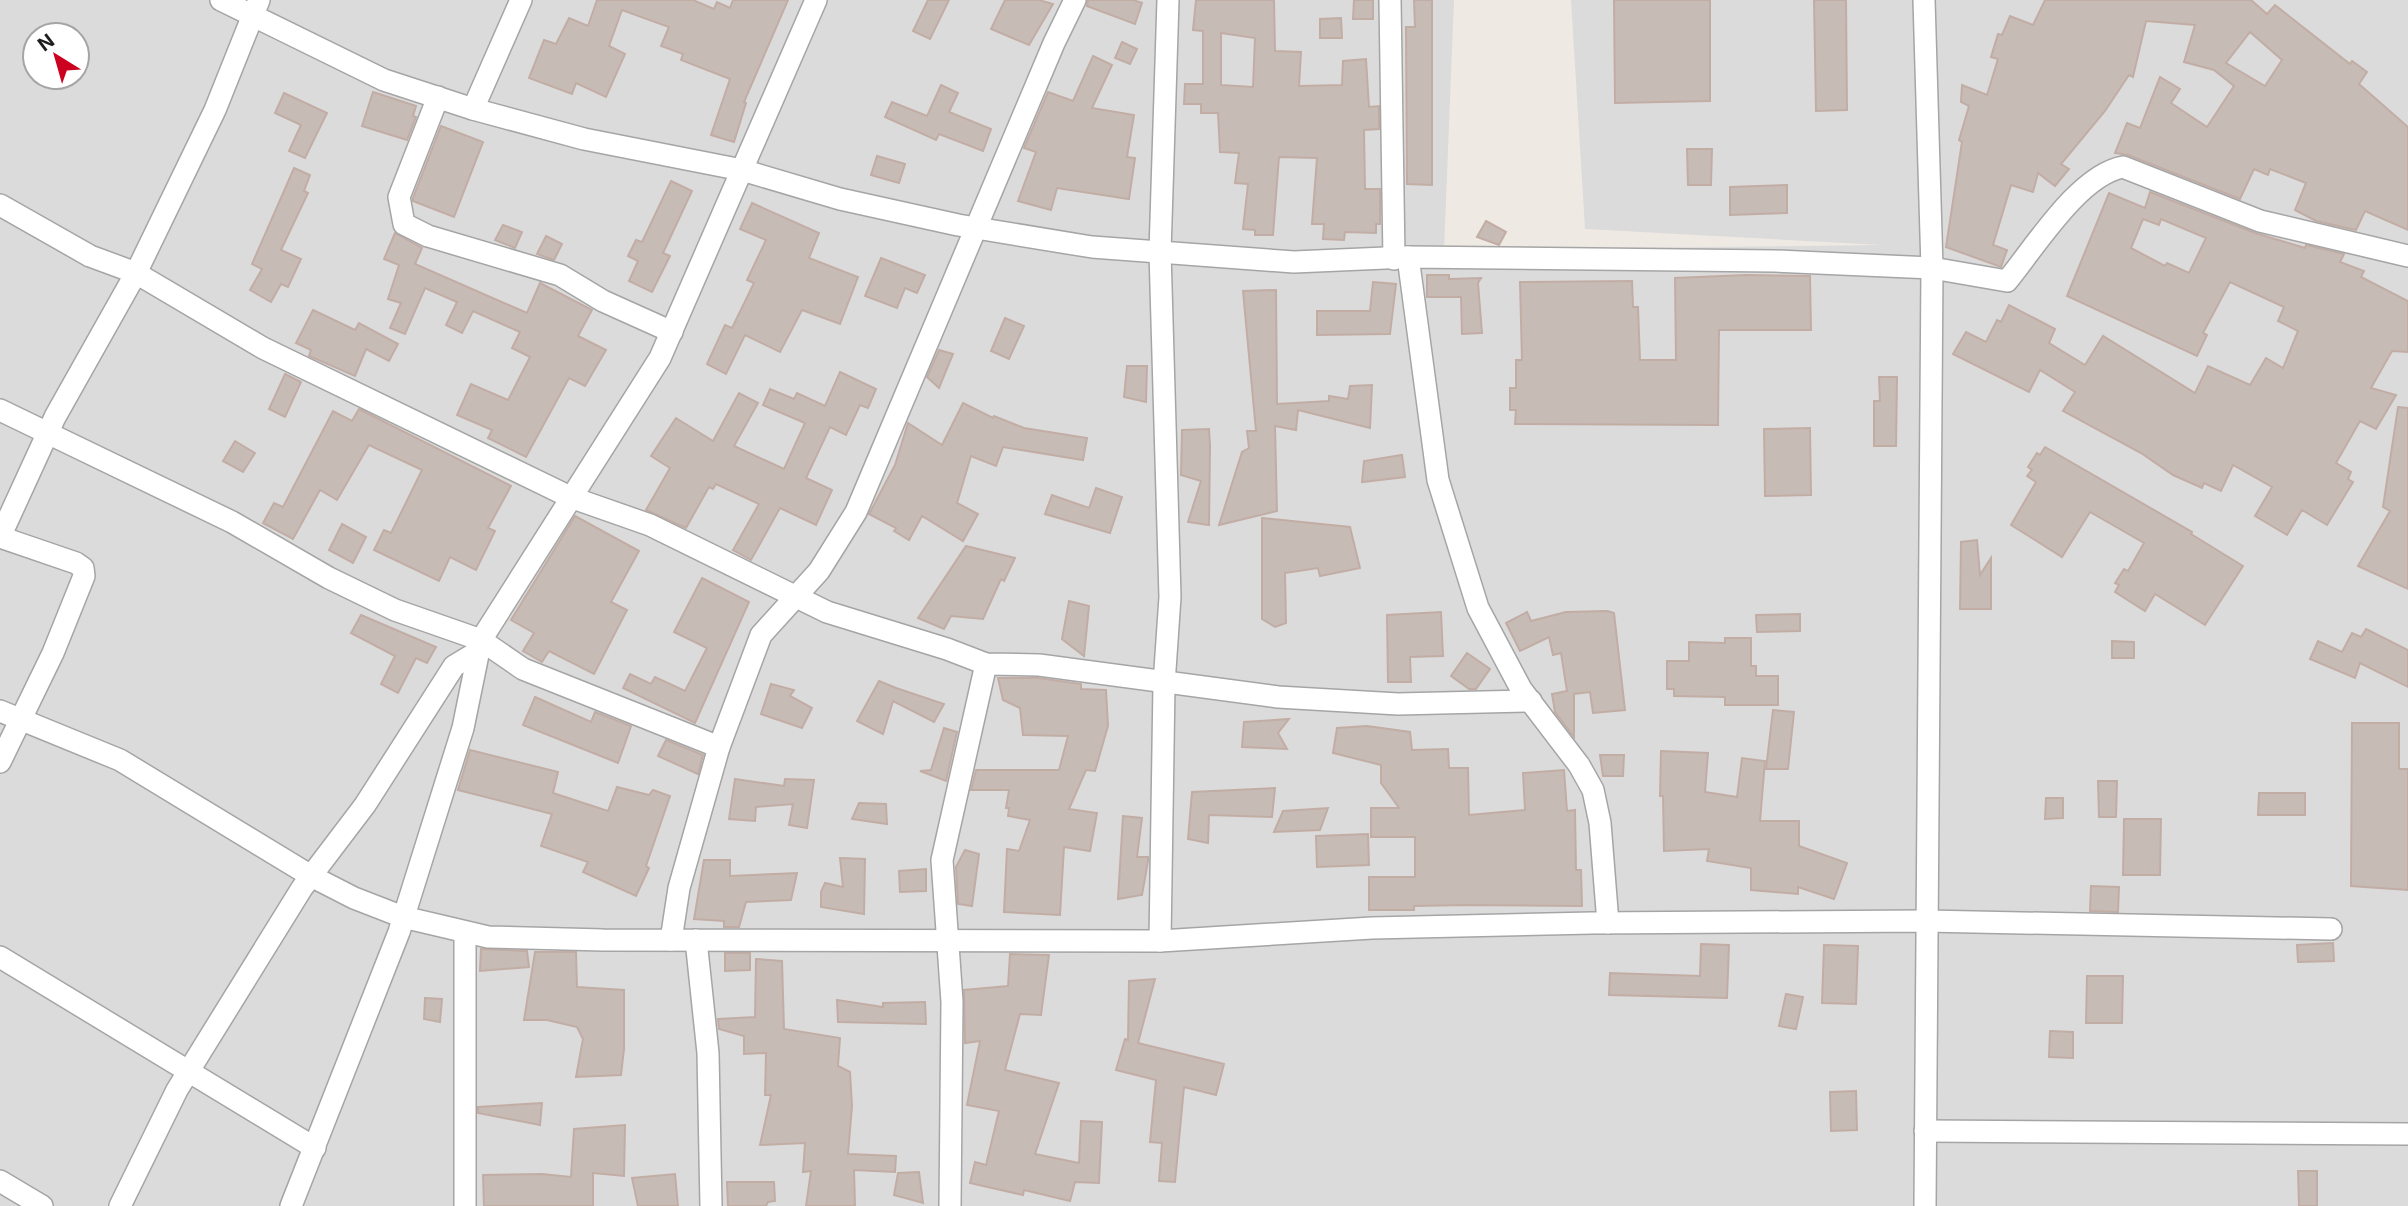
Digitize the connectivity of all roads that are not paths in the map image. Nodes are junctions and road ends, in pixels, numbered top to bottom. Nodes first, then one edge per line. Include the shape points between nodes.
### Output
1 (221, 0) edge
2 (520, 0) edge
3 (816, 0) edge
4 (1075, 0) edge
5 (1168, 0) edge
6 (1390, 0) edge
7 (1924, 0) edge
8 (256, 8) edge
9 (438, 97) junction
10 (473, 108) junction
11 (742, 170) junction
12 (0, 205) edge
13 (978, 228) junction
14 (1160, 252) junction
15 (2408, 256) edge
16 (1401, 258) junction
17 (1932, 268) junction
18 (136, 273) junction
19 (672, 332) junction
20 (0, 410) edge
21 (49, 432) junction
22 (570, 497) junction
23 (0, 537) edge
24 (795, 597) junction
25 (480, 645) junction
26 (986, 664) junction
27 (1164, 684) junction
28 (1531, 701) junction
29 (10, 716) edge
30 (719, 747) junction
31 (0, 762) edge
32 (311, 876) junction
33 (403, 917) junction
34 (1926, 921) junction
35 (1608, 923) junction
36 (2331, 929) dead end
37 (465, 932) junction
38 (671, 940) junction
39 (696, 940) junction
40 (1160, 941) junction
41 (948, 942) junction
42 (0, 957) edge
43 (188, 1071) junction
44 (1925, 1131) junction
45 (2408, 1134) edge
46 (315, 1148) junction
47 (0, 1181) edge
48 (42, 1206) edge
49 (120, 1206) edge
50 (291, 1206) edge
51 (465, 1206) edge
52 (711, 1206) edge
53 (950, 1206) edge
54 (1925, 1206) edge

1 - 8 street
2 - 10 street
3 - 11 street
4 - 13 street
5 - 14 street
6 - 16 street
7 - 17 street
8 - 9 street via 384,80
8 - 18 street via 215,110
9 - 10 street
9 - 19 street via 399,197 404,224 428,236 560,275
10 - 11 street via 584,139
11 - 13 street via 840,199
11 - 19 street
12 - 18 street via 90,256
13 - 14 street via 1092,247
13 - 24 street via 856,512 819,571
14 - 16 street via 1294,262
14 - 27 street via 1170,597
15 - 17 street via 2260,221 2123,167 2108,170 2071,202 2007,281
16 - 17 street via 1775,261
16 - 28 street via 1438,481 1478,608
17 - 34 street
18 - 21 street
18 - 22 street via 263,348
19 - 22 street
20 - 21 street
21 - 23 street
21 - 25 street via 232,522 330,578
22 - 24 street via 650,525
22 - 25 street
23 - 29 street via 76,563 84,576 53,653
24 - 26 street via 827,612
24 - 30 street via 761,635
25 - 30 street via 523,669
25 - 32 street via 454,666 365,805
25 - 33 street via 463,728
26 - 27 street via 1038,665
26 - 41 street via 942,860
27 - 28 street via 1398,704
27 - 40 street
28 - 35 street via 1593,790
29 - 31 street
29 - 32 street via 120,760
30 - 38 street via 679,888
32 - 33 street
32 - 43 street
33 - 37 street
33 - 46 street
34 - 35 street
34 - 36 street
34 - 44 street
35 - 40 street via 1372,928
37 - 38 street via 488,937
37 - 51 street
38 - 39 street
39 - 41 street
39 - 52 street via 708,1053
40 - 41 street
41 - 53 street via 952,1002
42 - 43 street
43 - 46 street
43 - 49 street
44 - 45 street
44 - 54 street
46 - 50 street
47 - 48 street

